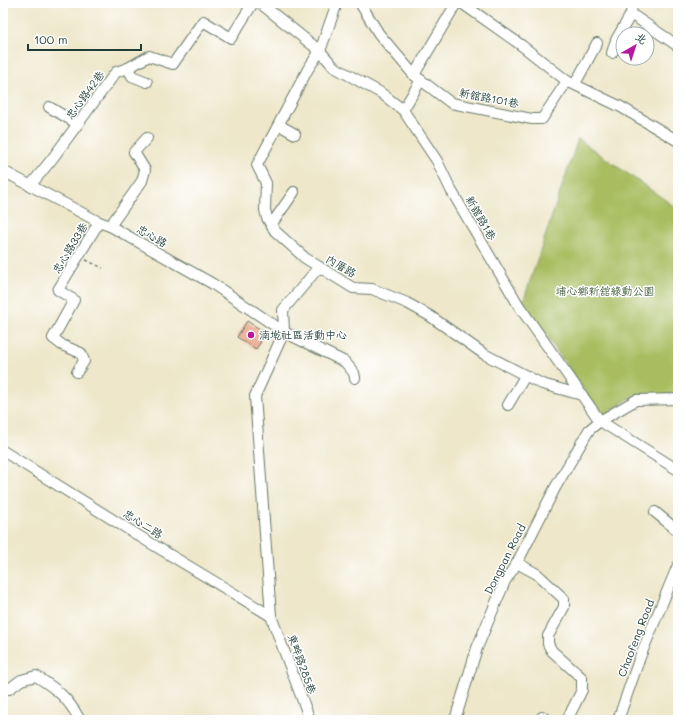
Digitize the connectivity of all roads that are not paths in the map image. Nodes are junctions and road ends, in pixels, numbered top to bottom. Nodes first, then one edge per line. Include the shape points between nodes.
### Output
1 (253, 3) edge
2 (260, 3) edge
3 (337, 3) edge
4 (360, 3) edge
5 (632, 3) edge
6 (631, 14) junction
7 (597, 43) dead end
8 (678, 46) edge
9 (320, 51) junction
10 (612, 53) dead end
11 (128, 68) junction
12 (417, 78) junction
13 (147, 82) dead end
14 (571, 83) junction
15 (49, 107) dead end
16 (403, 110) junction
17 (78, 124) junction
18 (279, 125) junction
19 (294, 134) dead end
20 (147, 138) dead end
21 (678, 141) edge
22 (3, 171) edge
23 (30, 186) junction
24 (294, 192) dead end
25 (99, 222) junction
26 (271, 225) junction
27 (110, 226) junction
28 (319, 267) junction
29 (284, 332) junction
30 (77, 372) dead end
31 (525, 376) junction
32 (355, 378) dead end
33 (582, 395) junction
34 (678, 399) edge
35 (508, 405) dead end
36 (600, 421) junction
37 (3, 451) edge
38 (678, 470) edge
39 (655, 512) dead end
40 (678, 531) edge
41 (517, 563) junction
42 (678, 565) edge
43 (271, 616) junction
44 (3, 688) edge
45 (80, 720) edge
46 (310, 720) edge
47 (456, 720) edge
48 (567, 720) edge
49 (618, 720) edge

1 - 11 street, 忠心路42巷 via 231,38 204,22 173,64 149,56
2 - 9 street, 新舘路1巷
3 - 9 street, 內厝路
4 - 12 street, 新舘路101巷 via 379,34
5 - 6 street
6 - 8 street
6 - 10 street via 616,40
7 - 14 street
9 - 16 street, 新舘路1巷 via 334,67 381,93
9 - 18 street, 內厝路
11 - 13 street via 132,76
11 - 17 street, 忠心路42巷 via 116,72
12 - 14 street, 新舘路101巷 via 451,103 532,119 542,119
12 - 14 street via 458,6 522,45
12 - 16 street
14 - 21 street via 621,107
15 - 17 street
16 - 33 street, 新舘路1巷 via 437,161 451,190 519,306
17 - 23 street, 忠心路42巷
18 - 19 street
18 - 26 street, 內厝路 via 257,165 266,183 265,210
20 - 27 street via 134,152 145,170 142,181
22 - 23 street, 忠心路
23 - 25 street, 忠心路
24 - 26 street
25 - 27 street, 忠心路
25 - 30 street, 忠心路33巷 via 58,290 74,300 53,338 81,353 84,361
26 - 28 street, 內厝路 via 286,242
27 - 29 street, 忠心路 via 213,284
28 - 29 street via 283,310
28 - 31 street, 內厝路 via 353,288 372,289 407,303 484,354
29 - 32 street, 忠心路 via 345,362
29 - 43 street, 東畔路285巷 via 255,396
31 - 33 street, 內厝路 via 542,384
31 - 35 street
33 - 36 street, 新舘路1巷
34 - 36 street, Dongpan Road via 636,400
36 - 38 street
36 - 41 street, Dongpan Road via 589,430 555,488
37 - 43 street, 忠心二路
39 - 40 street
41 - 47 street, Dongpan Road via 505,581 476,648
41 - 48 street via 537,574 564,599 564,607 548,636 548,644 552,651 582,678 582,690
42 - 49 street, Chaofeng Road via 640,657
43 - 46 street, 東畔路285巷
44 - 45 street via 9,689 21,680 36,676 70,702

